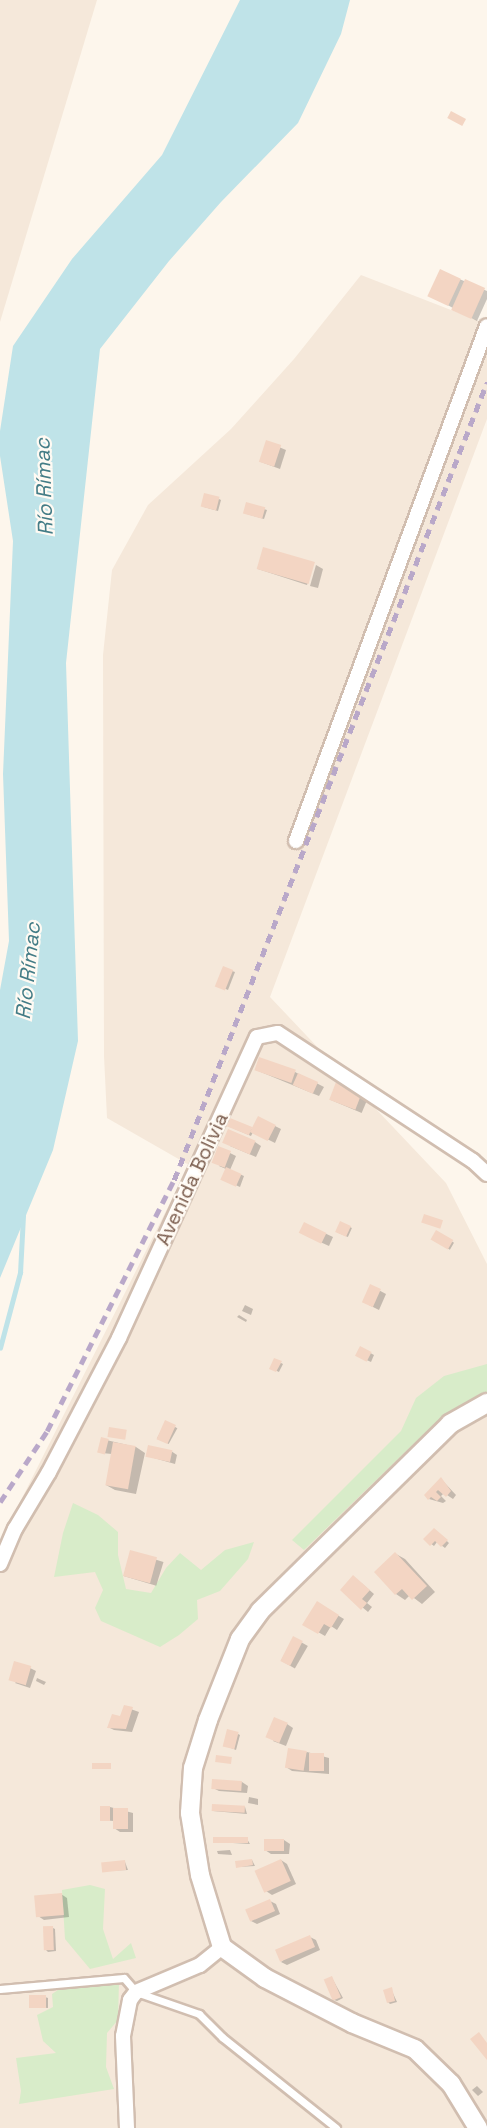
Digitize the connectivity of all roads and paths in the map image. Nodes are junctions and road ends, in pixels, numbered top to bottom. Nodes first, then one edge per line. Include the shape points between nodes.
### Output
1 (487, 326) edge
2 (296, 842) dead end
3 (487, 1174) edge
4 (487, 1403) edge
5 (0, 1564) edge
6 (222, 1947) junction
7 (0, 1989) edge
8 (136, 1992) junction
9 (127, 2128) edge
10 (336, 2128) edge
11 (478, 2128) edge

1 - 2 street
3 - 5 street, Avenida Bolivia via 278,1033 257,1037 119,1338 15,1529
4 - 6 street via 450,1424 260,1611 240,1639 193,1768 190,1814 200,1875
6 - 8 street via 200,1965
6 - 11 street via 266,1978 352,2023 415,2049 451,2084
7 - 8 lane via 124,1978
8 - 9 street via 130,2000 123,2036
8 - 10 lane via 199,2014

